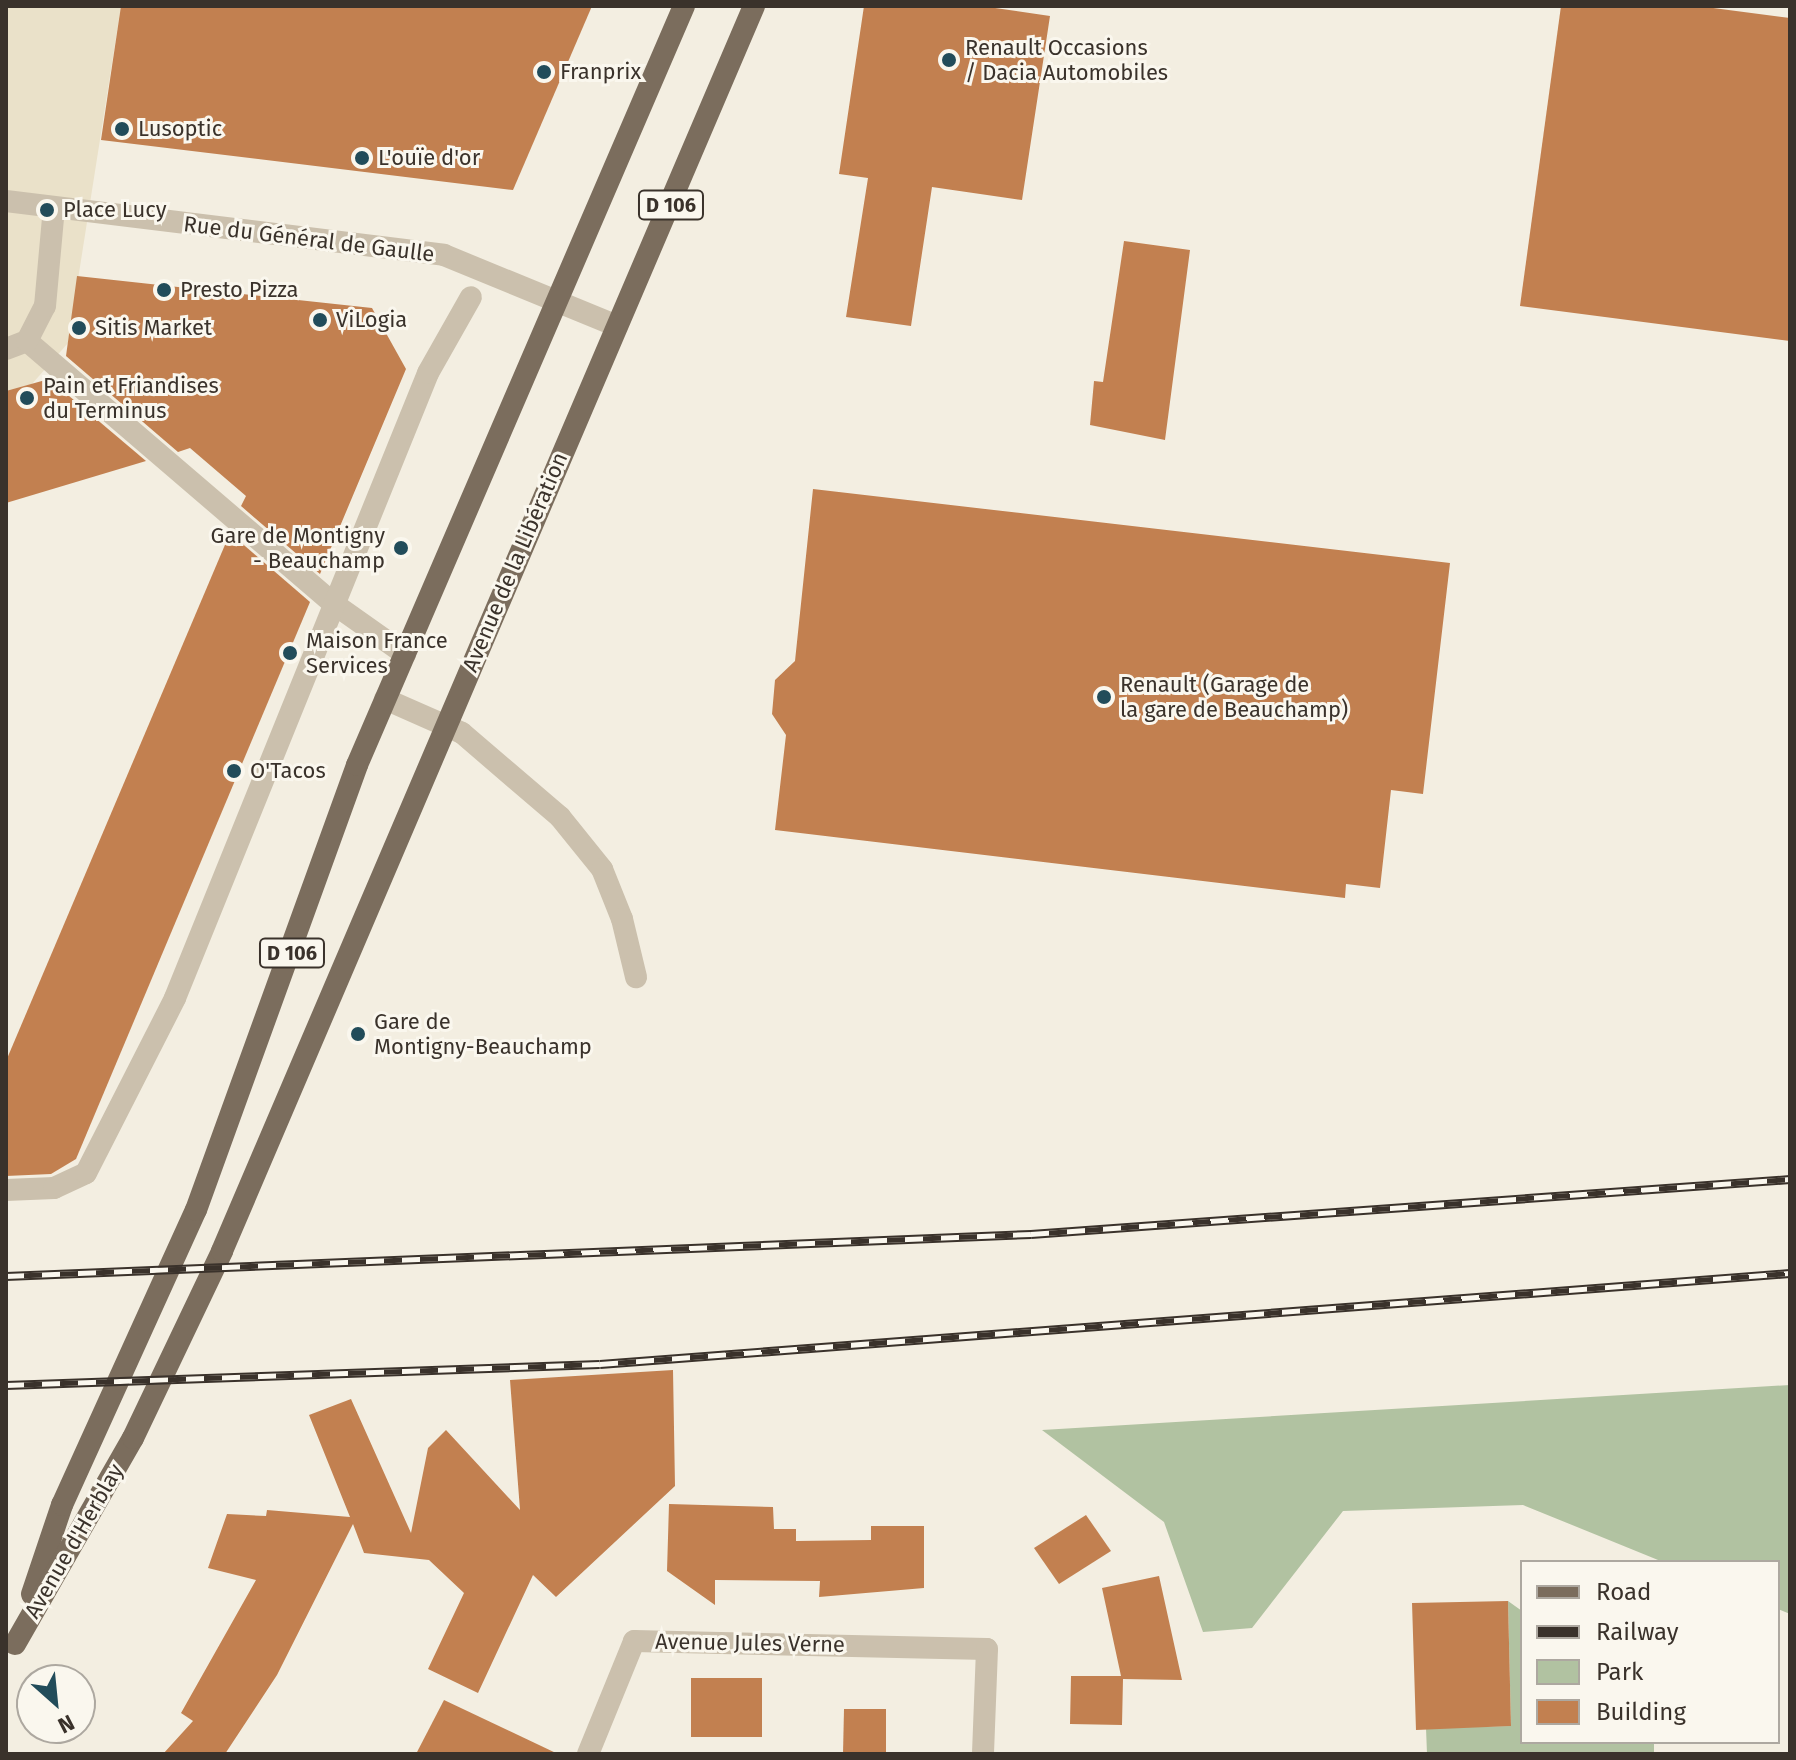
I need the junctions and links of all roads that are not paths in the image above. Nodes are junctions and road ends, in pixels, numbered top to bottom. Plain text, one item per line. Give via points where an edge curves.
1 (684, 6) edge
2 (754, 6) edge
3 (6, 201) edge
4 (54, 207) junction
5 (471, 297) dead end
6 (557, 299) junction
7 (617, 326) junction
8 (16, 345) edge
9 (334, 604) junction
10 (405, 654) junction
11 (385, 699) junction
12 (445, 725) junction
13 (636, 977) dead end
14 (6, 1190) edge
15 (133, 1438) joint
16 (10, 1653) edge
17 (588, 1754) edge
18 (983, 1754) edge

1 - 6 main road, D 106
2 - 7 main road, Avenue de la Libération / D 106
3 - 4 street, Rue du Général de Gaulle
4 - 6 street, Rue du Général de Gaulle via 444,255
4 - 8 street via 45,306
5 - 9 street via 428,373
6 - 7 street, Rue du Général de Gaulle
6 - 10 main road, D 106
7 - 12 main road, Avenue de la Libération / D 106
8 - 9 street
9 - 10 street
9 - 14 street via 175,998 86,1173 54,1188
10 - 11 main road, D 106
11 - 12 street
11 - 16 main road, Avenue d'Herblay / D 106 via 179,1251 93,1436
12 - 13 street via 560,817 602,869
12 - 15 main road, Avenue de la Libération / D 106 via 222,1251
15 - 16 main road, Avenue d'Herblay / D 106
17 - 18 street, Avenue Jules Verne via 634,1641 987,1649

